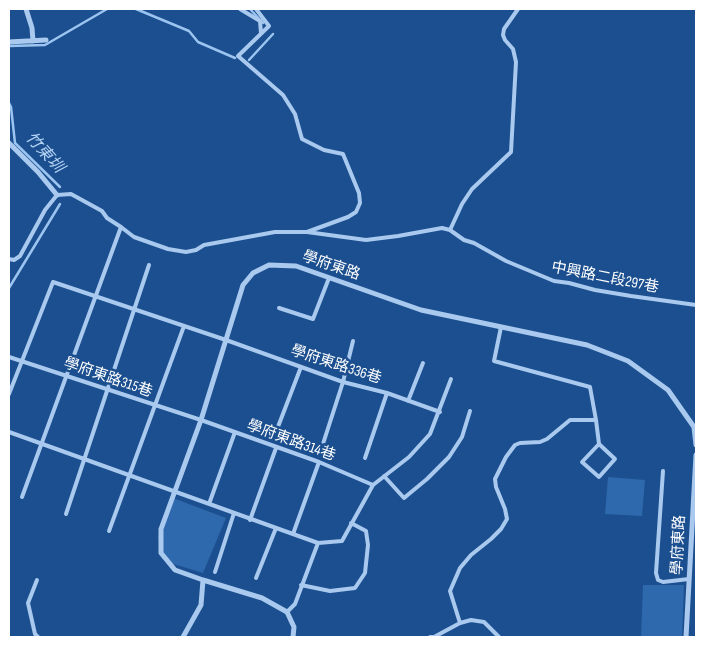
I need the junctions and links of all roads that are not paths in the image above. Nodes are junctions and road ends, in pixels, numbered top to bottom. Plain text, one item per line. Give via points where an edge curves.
1 (26, 9) edge
2 (240, 9) edge
3 (256, 9) edge
4 (518, 9) edge
5 (261, 33) junction
6 (46, 40) dead end
7 (33, 41) junction
8 (9, 42) edge
9 (9, 143) edge
10 (57, 195) junction
11 (121, 227) junction
12 (450, 230) junction
13 (307, 232) junction
14 (9, 259) edge
15 (149, 265) dead end
16 (329, 278) junction
17 (96, 296) junction
18 (696, 305) edge
19 (279, 308) dead end
20 (134, 309) junction
21 (184, 326) junction
22 (501, 327) junction
23 (226, 340) junction
24 (353, 341) dead end
25 (9, 357) edge
26 (21, 361) junction
27 (422, 363) dead end
28 (300, 367) junction
29 (66, 376) junction
30 (451, 380) dead end
31 (343, 382) junction
32 (107, 389) junction
33 (387, 393) junction
34 (9, 394) edge
35 (408, 401) junction
36 (154, 406) junction
37 (470, 411) dead end
38 (440, 412) junction
39 (200, 420) junction
40 (596, 420) junction
41 (9, 432) edge
42 (235, 432) junction
43 (276, 432) dead end
44 (41, 444) junction
45 (599, 444) junction
46 (696, 445) edge
47 (276, 448) junction
48 (321, 450) dead end
49 (696, 455) edge
50 (366, 458) dead end
51 (84, 459) junction
52 (318, 462) junction
53 (663, 471) dead end
54 (129, 475) junction
55 (384, 476) junction
56 (373, 485) junction
57 (176, 492) junction
58 (22, 497) dead end
59 (209, 504) junction
60 (234, 513) junction
61 (66, 514) dead end
62 (250, 520) junction
63 (351, 523) junction
64 (276, 528) junction
65 (109, 532) dead end
66 (293, 534) junction
67 (318, 543) junction
68 (215, 572) dead end
69 (256, 578) dead end
70 (689, 579) junction
71 (37, 580) dead end
72 (203, 580) junction
73 (301, 585) junction
74 (287, 612) junction
75 (460, 623) junction
76 (38, 637) edge
77 (183, 637) edge
78 (293, 637) edge
79 (430, 637) edge
80 (499, 637) edge
81 (686, 637) edge

1 - 7 street
2 - 5 lane via 260,21
3 - 5 lane via 269,26
4 - 12 lane via 503,34 513,49 516,62 511,152 472,189
5 - 13 lane via 238,56 283,95 294,114 302,139 324,150 343,154 359,193 360,203 356,212
6 - 7 street
7 - 8 street
9 - 10 street
10 - 11 lane via 71,194 102,211
10 - 14 lane via 20,256
11 - 13 lane via 141,241 186,252 204,245 256,235
11 - 17 lane
12 - 13 lane via 442,228 366,240
12 - 18 lane, 中興路二段297巷 via 529,272 554,281
15 - 20 lane
16 - 19 lane via 313,319
16 - 22 street, 學府東路 via 421,310
16 - 23 street, 學府東路 via 296,266 269,265 253,273 243,285
17 - 20 lane, 學府東路336巷
17 - 26 lane, 學府東路336巷 via 53,282
17 - 29 lane
20 - 21 lane, 學府東路336巷
20 - 32 lane
21 - 23 lane, 學府東路336巷
21 - 36 lane
22 - 40 lane via 494,361 590,387
22 - 46 street, 學府東路 via 587,345 628,361 668,390 694,427
23 - 28 lane, 學府東路336巷
23 - 39 street, 學府東路
24 - 31 lane
25 - 26 lane, 學府東路315巷
26 - 29 lane, 學府東路315巷
26 - 34 lane
27 - 35 lane
28 - 31 lane, 學府東路336巷
28 - 43 lane
29 - 32 lane, 學府東路315巷
29 - 44 lane
30 - 38 lane
31 - 33 lane, 學府東路336巷
31 - 48 lane
32 - 36 lane, 學府東路315巷
32 - 51 lane
33 - 35 lane, 學府東路336巷
33 - 50 lane
35 - 38 lane, 學府東路336巷
36 - 39 lane, 學府東路315巷
36 - 54 lane
37 - 55 lane via 462,437 449,457 404,498
38 - 55 lane via 430,434 409,457
39 - 42 lane, 學府東路314巷
39 - 57 street, 學府東路
40 - 45 lane
40 - 75 lane via 570,420 547,439 520,443 506,457 495,479 507,519 501,529 460,568 450,591
41 - 44 lane
42 - 47 lane, 學府東路314巷
42 - 59 lane
44 - 51 lane
44 - 58 lane
45 - 45 lane via 582,462 599,477 615,459
47 - 52 lane, 學府東路314巷
47 - 62 lane
49 - 70 street, 學府東路
51 - 54 lane
51 - 61 lane
52 - 56 lane, 學府東路314巷
52 - 66 lane
53 - 70 lane via 656,573 658,580 663,582
54 - 57 lane
54 - 65 lane
55 - 56 lane
56 - 63 lane
57 - 59 lane
57 - 72 street, 學府東路 via 161,529 161,553 175,570
59 - 60 lane
60 - 62 lane
60 - 68 lane
62 - 64 lane
63 - 67 lane via 342,540
63 - 73 lane via 366,531 368,545 365,573 355,588 330,591
64 - 66 lane
64 - 69 lane
66 - 67 lane
67 - 73 lane
70 - 81 street, 學府東路
71 - 76 lane via 28,603
72 - 74 street, 學府東路 via 262,598
72 - 77 street via 201,604
73 - 74 lane via 295,604
74 - 78 street via 294,627
75 - 79 lane
75 - 80 lane via 484,622

